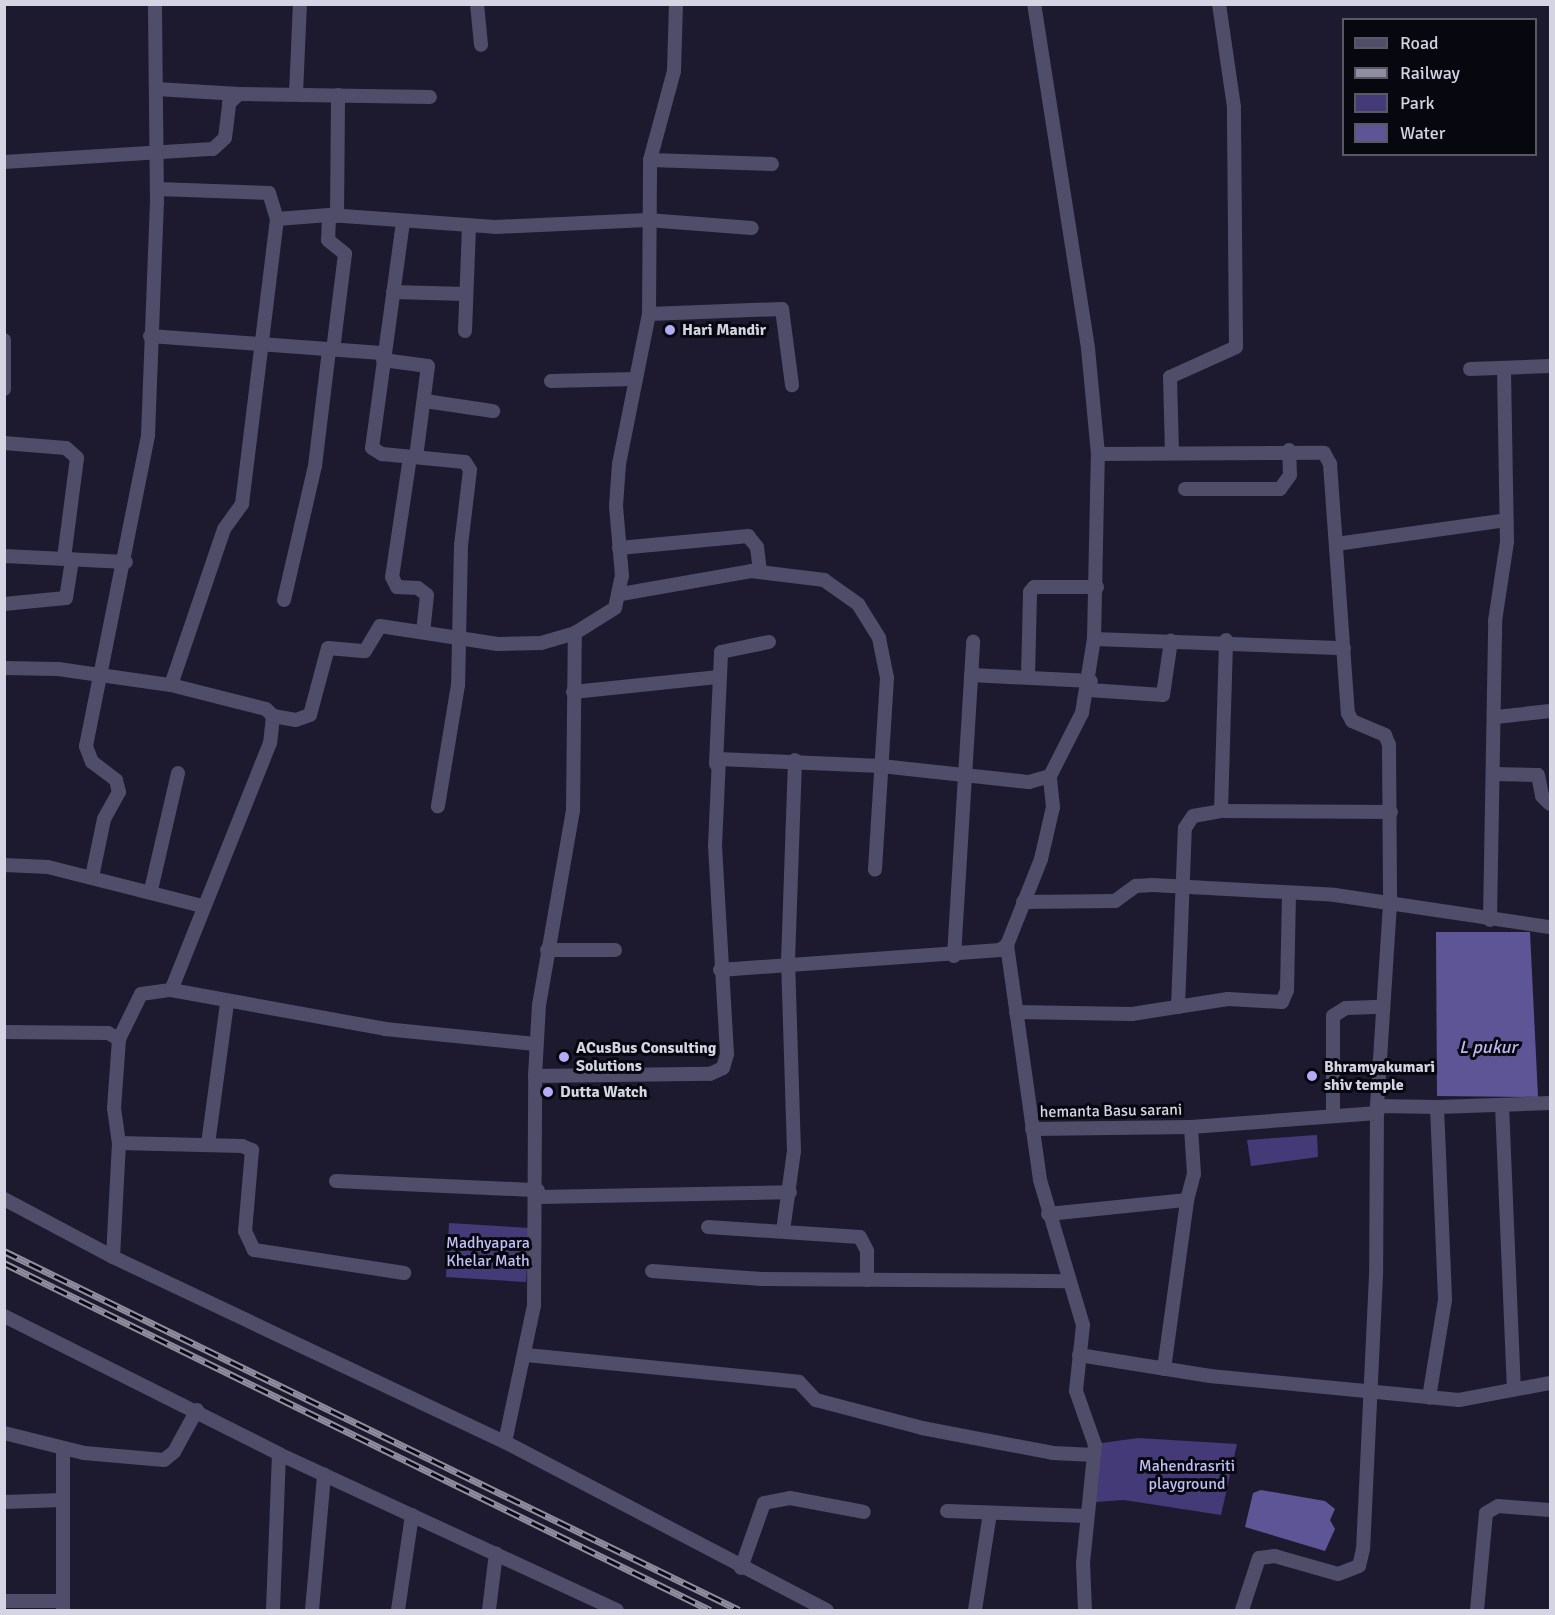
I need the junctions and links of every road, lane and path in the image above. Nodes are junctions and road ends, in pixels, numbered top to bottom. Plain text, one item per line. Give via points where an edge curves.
1 (155, 4) edge
2 (300, 4) edge
3 (477, 4) edge
4 (676, 4) edge
5 (1034, 4) edge
6 (1219, 4) edge
7 (481, 45) dead end
8 (156, 89) junction
9 (239, 94) junction
10 (296, 94) junction
11 (338, 95) junction
12 (430, 97) dead end
13 (158, 150) junction
14 (650, 160) junction
15 (4, 162) edge
16 (772, 164) dead end
17 (157, 189) junction
18 (333, 215) junction
19 (277, 219) junction
20 (647, 220) junction
21 (403, 222) junction
22 (469, 226) junction
23 (752, 228) dead end
24 (393, 292) junction
25 (466, 294) junction
26 (649, 314) junction
27 (465, 331) dead end
28 (150, 336) junction
29 (6, 347) edge
30 (261, 348) junction
31 (331, 350) junction
32 (383, 356) junction
33 (1551, 366) edge
34 (1470, 369) dead end
35 (1504, 369) junction
36 (636, 379) junction
37 (551, 381) dead end
38 (792, 385) dead end
39 (4, 389) edge
40 (425, 401) junction
41 (493, 411) dead end
42 (4, 443) edge
43 (1289, 450) junction
44 (1172, 453) junction
45 (1098, 454) junction
46 (413, 457) junction
47 (1185, 489) dead end
48 (1506, 520) junction
49 (1336, 544) junction
50 (619, 548) junction
51 (4, 555) edge
52 (68, 559) junction
53 (126, 562) junction
54 (760, 572) junction
55 (1096, 587) junction
56 (621, 594) junction
57 (284, 600) dead end
58 (4, 604) edge
59 (423, 632) junction
60 (575, 633) junction
61 (459, 636) junction
62 (1094, 639) junction
63 (1171, 640) junction
64 (1226, 640) junction
65 (769, 642) dead end
66 (973, 642) dead end
67 (1344, 648) junction
68 (4, 668) edge
69 (99, 675) junction
70 (970, 675) junction
71 (1028, 676) junction
72 (718, 677) junction
73 (171, 685) junction
74 (1090, 685) junction
75 (573, 692) junction
76 (1551, 711) edge
77 (273, 716) junction
78 (1496, 717) junction
79 (795, 760) junction
80 (716, 764) junction
81 (881, 766) junction
82 (178, 773) dead end
83 (1495, 774) junction
84 (1050, 776) junction
85 (965, 777) junction
86 (1551, 804) edge
87 (438, 806) dead end
88 (1221, 811) junction
89 (1390, 812) junction
90 (4, 865) edge
91 (875, 870) dead end
92 (92, 877) junction
93 (1180, 886) junction
94 (151, 890) junction
95 (1289, 893) junction
96 (1023, 902) junction
97 (1390, 904) junction
98 (202, 906) junction
99 (1490, 920) junction
100 (1551, 927) edge
101 (1007, 945) junction
102 (547, 950) junction
103 (615, 950) dead end
104 (954, 956) junction
105 (788, 961) junction
106 (720, 970) junction
107 (171, 990) junction
108 (227, 1002) junction
109 (1178, 1007) junction
110 (1382, 1007) junction
111 (1016, 1012) junction
112 (4, 1032) edge
113 (119, 1039) junction
114 (535, 1044) junction
115 (535, 1076) junction
116 (1551, 1103) edge
117 (1502, 1105) junction
118 (1437, 1107) junction
119 (1377, 1110) junction
120 (1333, 1115) junction
121 (1191, 1127) junction
122 (1032, 1129) junction
123 (119, 1143) junction
124 (208, 1144) junction
125 (336, 1181) dead end
126 (790, 1191) junction
127 (538, 1194) junction
128 (4, 1199) edge
129 (1187, 1200) junction
130 (1048, 1214) junction
131 (708, 1227) dead end
132 (783, 1231) junction
133 (113, 1257) junction
134 (652, 1271) dead end
135 (404, 1273) dead end
136 (867, 1280) junction
137 (1067, 1281) junction
138 (4, 1316) edge
139 (1079, 1354) junction
140 (526, 1355) junction
141 (1164, 1369) junction
142 (1551, 1383) edge
143 (1514, 1388) junction
144 (1370, 1391) junction
145 (1429, 1398) junction
146 (197, 1410) junction
147 (4, 1433) edge
148 (505, 1442) junction
149 (63, 1448) junction
150 (279, 1454) junction
151 (1094, 1455) junction
152 (324, 1475) junction
153 (63, 1500) junction
154 (4, 1502) edge
155 (1551, 1510) edge
156 (947, 1511) dead end
157 (864, 1512) dead end
158 (990, 1513) junction
159 (412, 1515) junction
160 (1087, 1516) junction
161 (496, 1553) junction
162 (741, 1568) junction
163 (4, 1601) edge
164 (63, 1606) edge
165 (273, 1611) edge
166 (312, 1611) edge
167 (398, 1611) edge
168 (489, 1611) edge
169 (617, 1611) edge
170 (826, 1611) edge
171 (975, 1611) edge
172 (1085, 1611) edge
173 (1242, 1611) edge
174 (1477, 1611) edge

1 - 8 street
2 - 10 street
3 - 7 street
4 - 14 street via 674,71
5 - 45 street via 1088,348
6 - 44 street via 1234,107 1236,347 1170,377
8 - 9 street
8 - 13 street
9 - 10 street
9 - 13 street via 229,103 221,145 205,151
10 - 11 street
11 - 12 street
11 - 18 street
13 - 15 street
13 - 17 street
14 - 16 street
14 - 20 street
17 - 19 street via 269,193
17 - 28 street
18 - 19 street
18 - 21 street
18 - 31 street via 328,240 345,254
19 - 30 street
20 - 22 street
20 - 23 street
20 - 26 street
21 - 22 street
21 - 24 street
22 - 25 street
24 - 25 street
24 - 32 street
25 - 27 street
26 - 36 street
26 - 38 street via 782,309
28 - 30 street
28 - 53 street via 148,435
29 - 39 street
30 - 31 street
30 - 73 street via 242,504 225,529
31 - 32 street
31 - 57 street via 312,487
32 - 40 street via 428,366
32 - 46 street via 372,448
33 - 35 street
34 - 35 street
35 - 48 street
36 - 37 street
36 - 50 street via 619,464
40 - 41 street
40 - 46 street
42 - 52 street via 66,448 77,458
43 - 44 street
43 - 47 street via 1289,482 1280,489
43 - 49 street via 1316,451 1328,458
44 - 45 street
45 - 55 street
46 - 59 street via 392,577 397,587 418,588 427,595
46 - 61 street via 465,462 470,470 461,545
48 - 49 street
48 - 78 street via 1495,621
49 - 67 street
50 - 54 street via 748,536 757,547
50 - 56 street
51 - 52 street
52 - 53 street
52 - 58 street via 66,598
53 - 69 street
54 - 56 street
54 - 81 street via 824,580 843,590 870,620 887,678
55 - 62 street
55 - 71 street via 1034,587 1030,592
56 - 60 street via 615,608
59 - 61 street
59 - 77 street via 380,626 365,651 328,648 310,715 296,720
60 - 61 street via 519,644
60 - 75 street
61 - 87 street via 453,727
62 - 63 street
62 - 74 street
63 - 64 street
63 - 74 street via 1163,695
64 - 67 street
64 - 88 street
65 - 72 street via 721,652
66 - 70 street
67 - 89 street via 1348,713 1352,721 1385,735 1389,745
68 - 69 street
69 - 73 street
69 - 92 street via 86,746 92,762 116,780 119,792 104,819
70 - 71 street
70 - 85 street
71 - 74 street
72 - 75 street
72 - 80 street
73 - 77 street via 266,709
74 - 84 street
75 - 102 street via 573,811
76 - 78 street
77 - 98 street via 270,743
78 - 83 street
79 - 80 street via 725,756
79 - 81 street
79 - 105 street
80 - 106 street
81 - 85 street
81 - 91 street
82 - 94 street
83 - 86 street via 1538,775 1542,796
83 - 99 street
84 - 85 street via 1029,782
84 - 96 street via 1049,829
85 - 104 street
88 - 89 street
88 - 93 street via 1188,820
89 - 97 street
90 - 92 street
92 - 94 street
93 - 95 street
93 - 96 street via 1144,885 1115,900
93 - 109 street
94 - 98 street
95 - 97 street
95 - 109 street via 1287,990 1282,1002 1228,999
96 - 101 street
97 - 99 street
97 - 110 street
98 - 107 street
99 - 100 street
101 - 104 street via 987,955
101 - 111 street
102 - 103 street
102 - 114 street
104 - 105 street
105 - 106 street
105 - 126 street
106 - 115 street via 728,1054 723,1068 676,1077
107 - 108 street
107 - 113 street via 141,994
108 - 114 street via 413,1034
108 - 124 street
109 - 111 street via 1132,1014
110 - 119 street
110 - 120 street via 1346,1008 1333,1016
111 - 122 street
112 - 113 street via 108,1033
113 - 123 street via 114,1107
114 - 115 street
115 - 127 street
116 - 117 street, hemanta Basu sarani
117 - 118 street, hemanta Basu sarani
117 - 143 street
118 - 119 street, hemanta Basu sarani
118 - 145 street via 1445,1300
119 - 120 street, hemanta Basu sarani
119 - 144 street
120 - 121 street, hemanta Basu sarani
121 - 122 street, hemanta Basu sarani
121 - 129 street, hemanta Basu sarani via 1194,1182
122 - 130 street
123 - 124 street
123 - 133 street
124 - 135 street via 252,1150 245,1231 254,1250
125 - 127 street
126 - 127 street
126 - 132 street
127 - 140 street via 534,1305
128 - 133 street
129 - 130 street
129 - 141 street, hemanta Basu sarani
130 - 137 street
131 - 132 street
132 - 136 street via 860,1237 867,1251
133 - 148 street
134 - 136 street
136 - 137 street
137 - 139 street via 1083,1325
138 - 146 street
139 - 141 street
139 - 151 street via 1077,1403 1092,1435
140 - 148 street
140 - 151 street via 799,1382 816,1400 921,1428 1053,1453
141 - 144 street
142 - 143 street
143 - 145 street via 1472,1400
144 - 145 street
144 - 173 street via 1359,1566 1338,1574 1267,1555 1256,1564
146 - 149 street via 174,1452 164,1460
146 - 150 street
147 - 149 street
148 - 162 street
149 - 153 street
150 - 152 street
150 - 165 street
151 - 160 street
152 - 159 street
152 - 166 street
153 - 154 street
153 - 164 street
155 - 174 street via 1498,1506 1486,1513
156 - 158 street
157 - 162 street via 790,1498 764,1503
158 - 160 street
158 - 171 street
159 - 161 street
159 - 167 street
160 - 172 street
161 - 168 street
161 - 169 street
162 - 170 street
163 - 164 street

